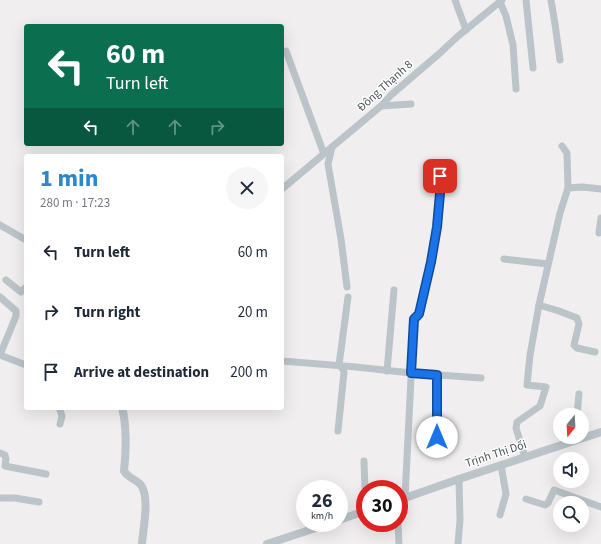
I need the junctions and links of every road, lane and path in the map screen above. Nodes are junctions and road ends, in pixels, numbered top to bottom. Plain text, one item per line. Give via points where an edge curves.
1 (455, 0) edge
2 (526, 0) edge
3 (551, 0) edge
4 (501, 1) edge
5 (466, 30) junction
6 (286, 50) dead end
7 (560, 60) dead end
8 (533, 68) dead end
9 (516, 89) dead end
10 (411, 104) dead end
11 (381, 106) junction
12 (562, 146) dead end
13 (332, 147) junction
14 (324, 154) junction
15 (440, 176) dead end
16 (284, 186) edge
17 (568, 188) junction
18 (601, 189) edge
19 (601, 218) edge
20 (0, 225) edge
21 (600, 233) dead end
22 (24, 239) edge
23 (504, 259) dead end
24 (548, 264) junction
25 (6, 280) dead end
26 (347, 287) dead end
27 (24, 289) edge
28 (394, 290) dead end
29 (0, 297) edge
30 (348, 297) dead end
31 (540, 305) junction
32 (595, 352) dead end
33 (0, 355) edge
34 (284, 361) edge
35 (24, 364) edge
36 (339, 366) junction
37 (387, 371) junction
38 (411, 373) junction
39 (437, 375) junction
40 (480, 378) dead end
41 (579, 394) dead end
42 (578, 408) edge
43 (60, 410) edge
44 (122, 410) edge
45 (60, 424) dead end
46 (338, 431) dead end
47 (601, 432) edge
48 (589, 435) edge
49 (437, 437) dead end
50 (561, 444) edge
51 (0, 453) edge
52 (525, 457) junction
53 (364, 461) dead end
54 (501, 465) junction
55 (46, 474) dead end
56 (459, 479) junction
57 (365, 480) edge
58 (403, 480) edge
59 (408, 497) edge
60 (0, 498) edge
61 (526, 499) dead end
62 (38, 502) dead end
63 (601, 507) edge
64 (500, 515) dead end
65 (304, 532) edge
66 (398, 532) edge
67 (142, 544) edge
68 (267, 544) edge
69 (399, 544) edge
70 (458, 544) edge

1 - 5 street
2 - 8 street
3 - 7 street
4 - 5 street, Đông Thạnh 8
4 - 9 street via 512,45
5 - 11 street, Đông Thạnh 8
6 - 14 street
10 - 11 street
11 - 13 street, Đông Thạnh 8
12 - 17 street via 568,153
13 - 14 street, Đông Thạnh 8
13 - 26 street via 328,164
14 - 16 street, Đông Thạnh 8
15 - 38 street via 437,227 431,262 419,314 414,319
17 - 18 street
17 - 24 street
19 - 21 street
20 - 22 street
23 - 24 street
24 - 31 street
25 - 27 street via 21,292
28 - 37 street
29 - 33 street via 16,311 16,316
30 - 36 street
31 - 32 street via 577,318 579,324 574,345
31 - 52 street via 530,354 527,385 546,387 540,406 517,422 516,428
33 - 35 street
34 - 36 street
36 - 37 street
36 - 46 street via 344,372
37 - 38 street
38 - 39 street
38 - 58 street
39 - 40 street
39 - 49 street
41 - 42 street
43 - 45 street
44 - 67 street via 126,434 124,471 140,484 145,495
47 - 48 street, Trịnh Thị Dối
50 - 52 street, Trịnh Thị Dối
51 - 55 street via 5,455 5,466
52 - 54 street, Trịnh Thị Dối
53 - 57 street
54 - 56 street, Trịnh Thị Dối
54 - 64 street via 506,494
56 - 59 street, Trịnh Thị Dối
56 - 70 street
60 - 62 street
61 - 63 street via 545,505 548,504 554,490
65 - 68 street
66 - 69 street

